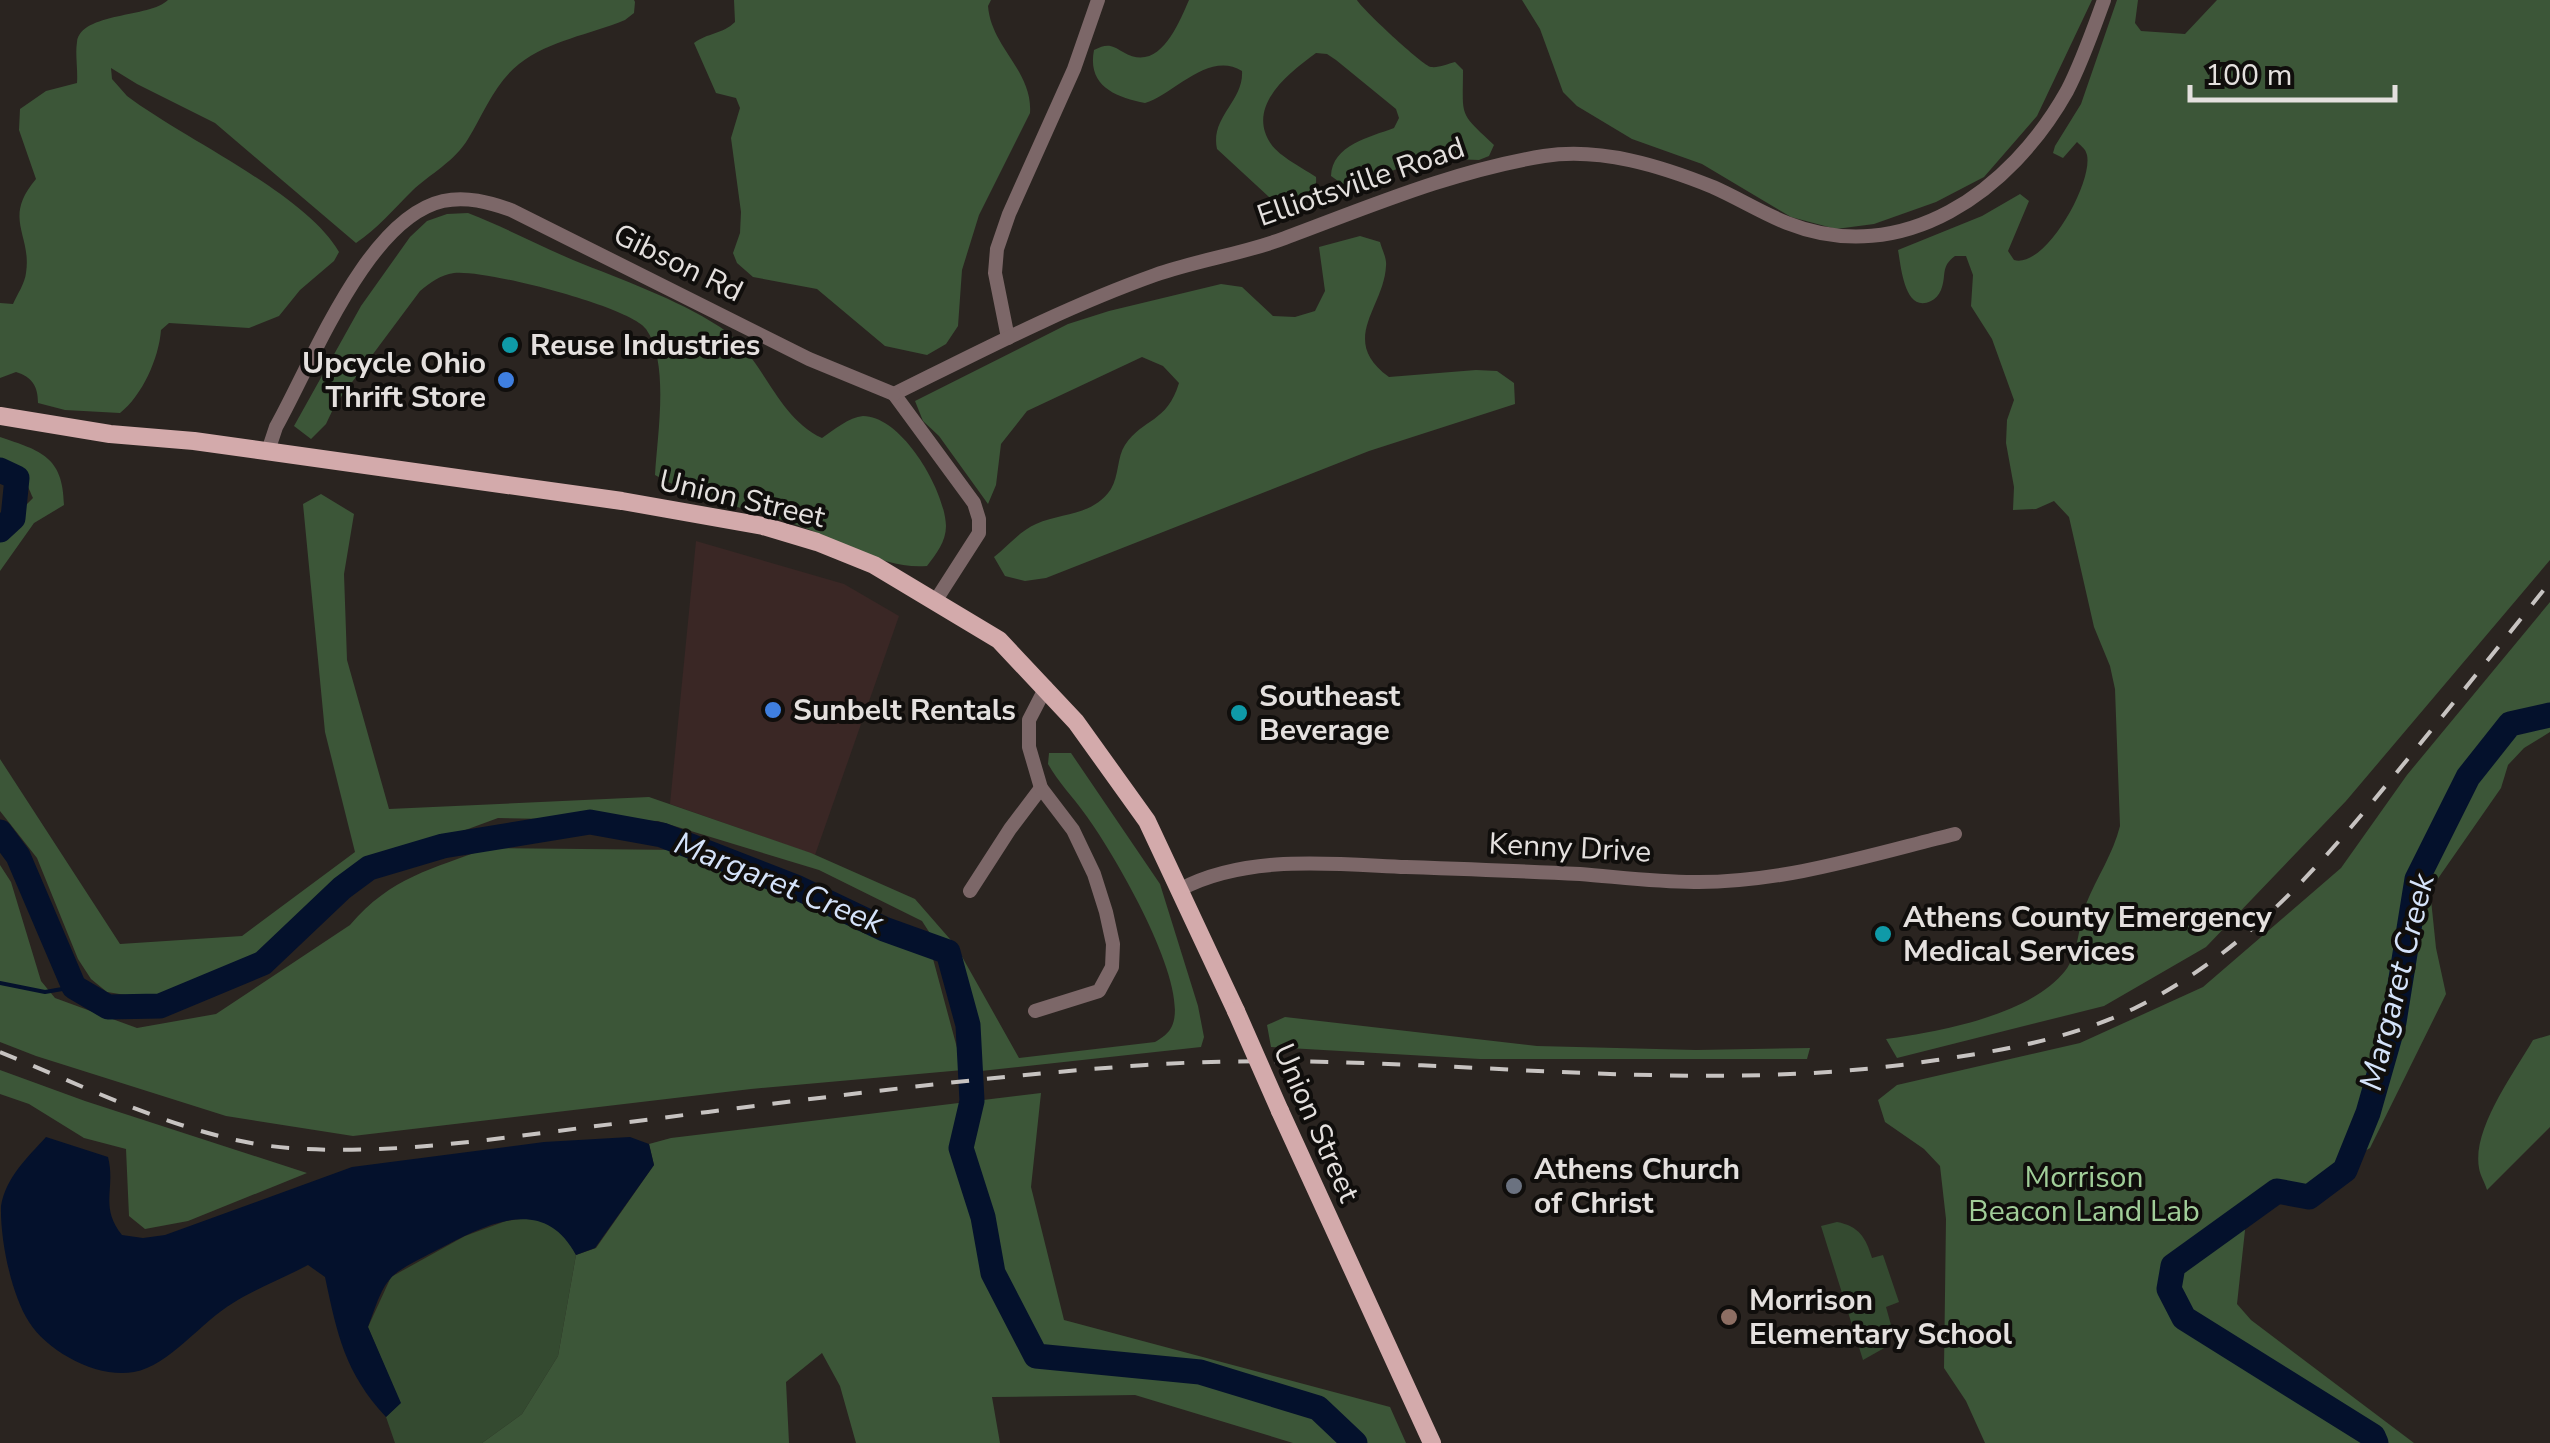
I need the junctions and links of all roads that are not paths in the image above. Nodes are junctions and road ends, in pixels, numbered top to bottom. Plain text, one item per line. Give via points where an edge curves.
1 (1098, 0) edge
2 (2104, 0) edge
3 (1008, 338) junction
4 (894, 394) junction
5 (0, 416) edge
6 (268, 451) junction
7 (936, 600) junction
8 (1046, 687) junction
9 (1041, 788) junction
10 (1955, 834) dead end
11 (1181, 889) junction
12 (970, 892) dead end
13 (1035, 1010) dead end
14 (1432, 1443) edge

1 - 3 street via 997,249
2 - 3 street, Elliotsville Road via 2066,92 2028,145 1976,195 1907,230 1873,238 1823,236 1651,165 1573,153 1545,156 1388,197 1283,239 1155,275
3 - 4 street, Elliotsville Road
4 - 6 street, Gibson Rd via 822,366 493,203 457,199 431,205 375,249
4 - 7 street via 979,519 979,532
5 - 6 main road, Union Street
6 - 7 main road, Union Street via 763,526 874,565
7 - 8 main road, Union Street via 998,640
8 - 9 street via 1029,720
8 - 11 main road, Union Street via 1148,822
9 - 12 street
9 - 13 street via 1094,874 1113,944 1112,968 1100,991
10 - 11 street, Kenny Drive via 1744,880 1295,864 1213,876
11 - 14 main road, Union Street, bridge

